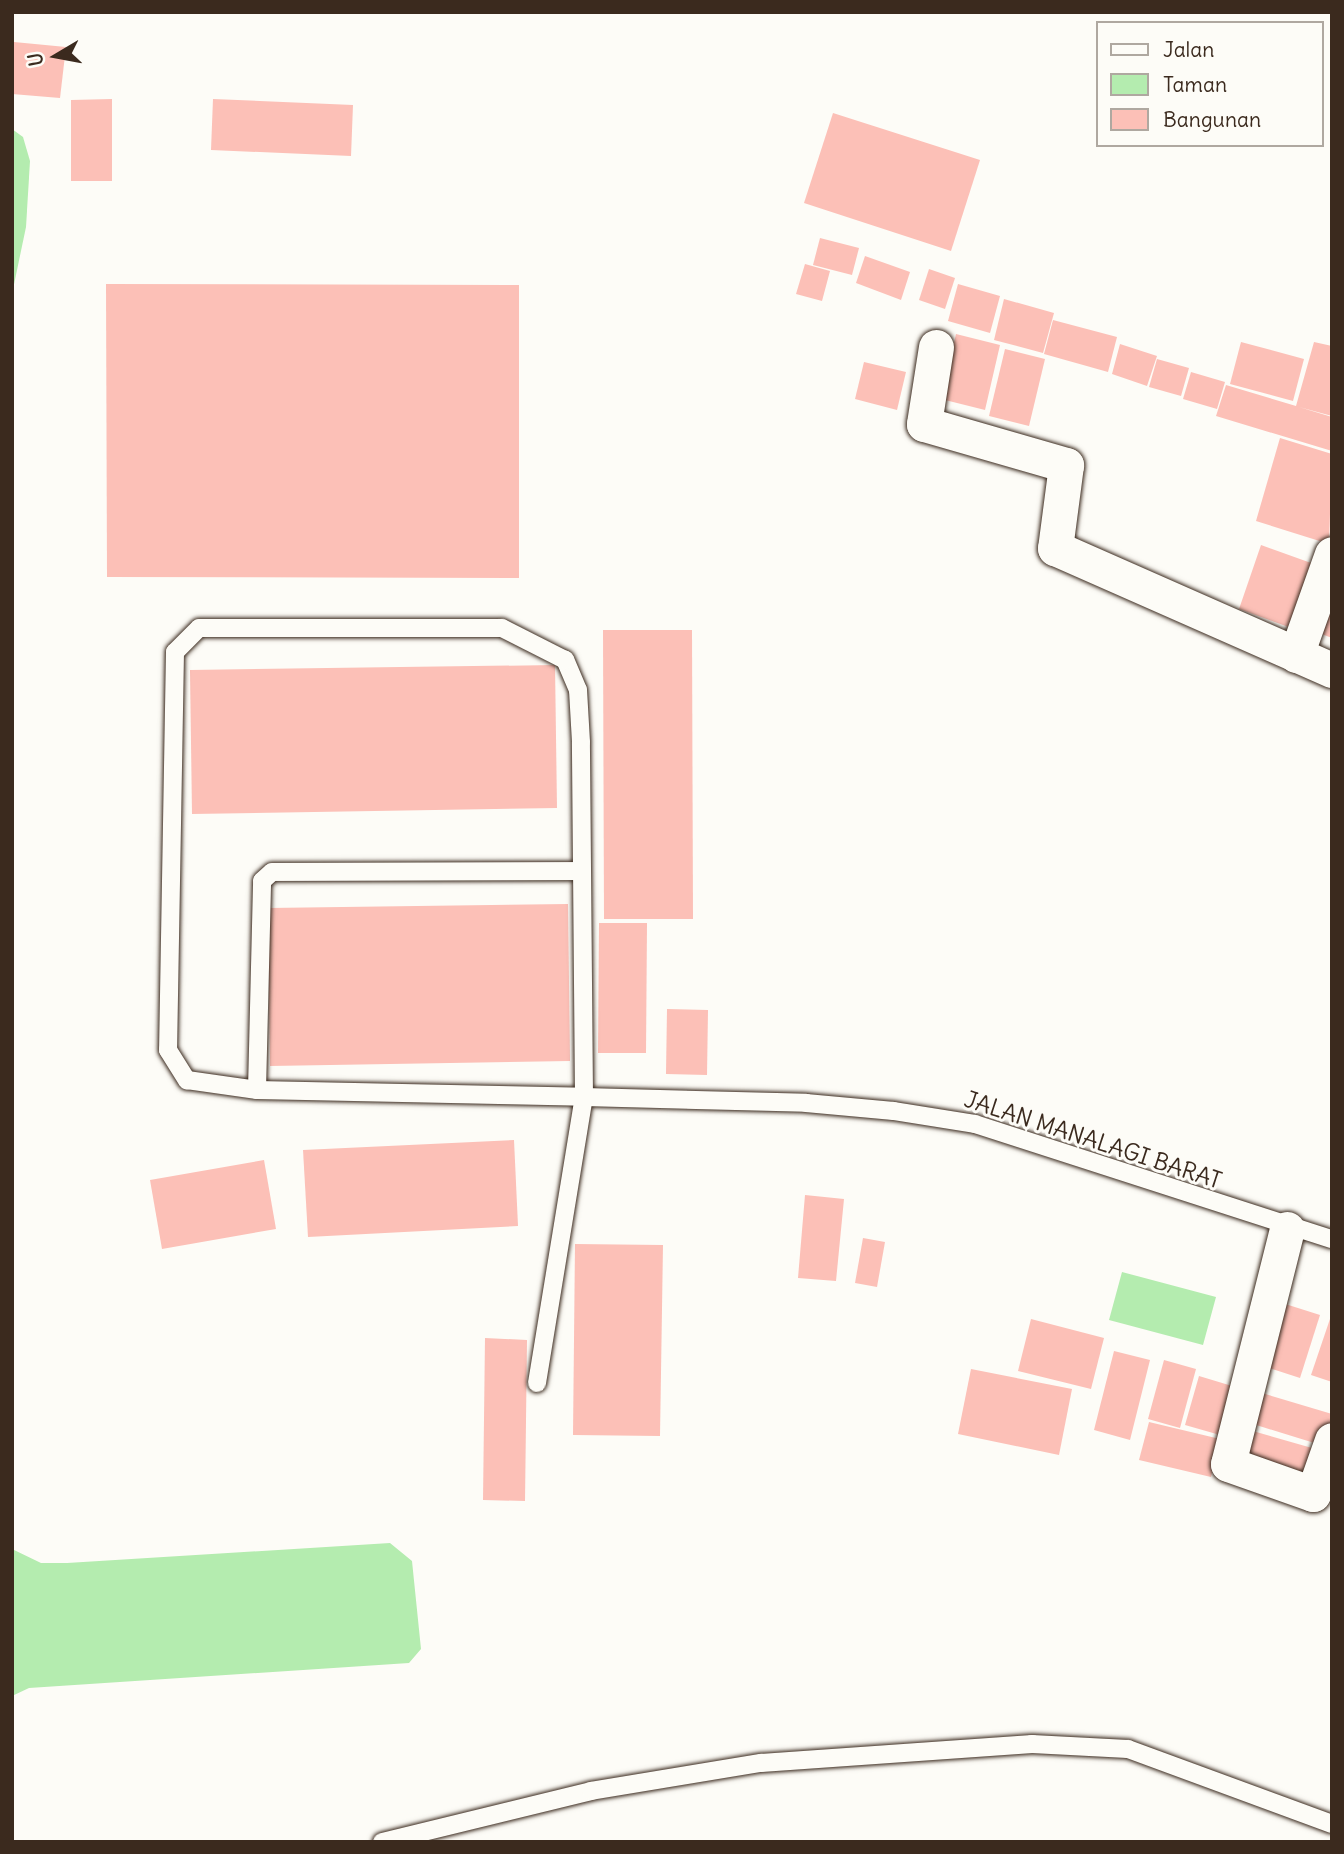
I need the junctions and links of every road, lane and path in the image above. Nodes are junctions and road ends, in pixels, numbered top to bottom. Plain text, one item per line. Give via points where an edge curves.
1 (936, 347) dead end
2 (1332, 554) edge
3 (1296, 656) junction
4 (1332, 670) edge
5 (582, 871) junction
6 (257, 1090) junction
7 (584, 1097) junction
8 (1287, 1229) junction
9 (1332, 1239) edge
10 (537, 1384) dead end
11 (1332, 1440) edge
12 (1332, 1824) edge
13 (382, 1842) edge

1 - 3 street via 923,424 1066,466 1055,548
2 - 3 street
3 - 4 street
5 - 6 lane via 272,872 262,881
5 - 6 lane, JALAN MANALAGI BARAT via 578,690 565,660 546,645 502,628 199,628 186,635 175,652 168,1050 187,1080
5 - 7 lane, JALAN MANALAGI BARAT
6 - 7 lane, JALAN MANALAGI BARAT
7 - 8 lane, JALAN MANALAGI BARAT via 806,1103 975,1124
7 - 10 lane, JALAN MANALAGI BARAT
8 - 9 lane, JALAN MANALAGI BARAT
8 - 11 street via 1228,1464 1313,1494
12 - 13 lane via 1128,1749 1032,1744 761,1763 591,1791

